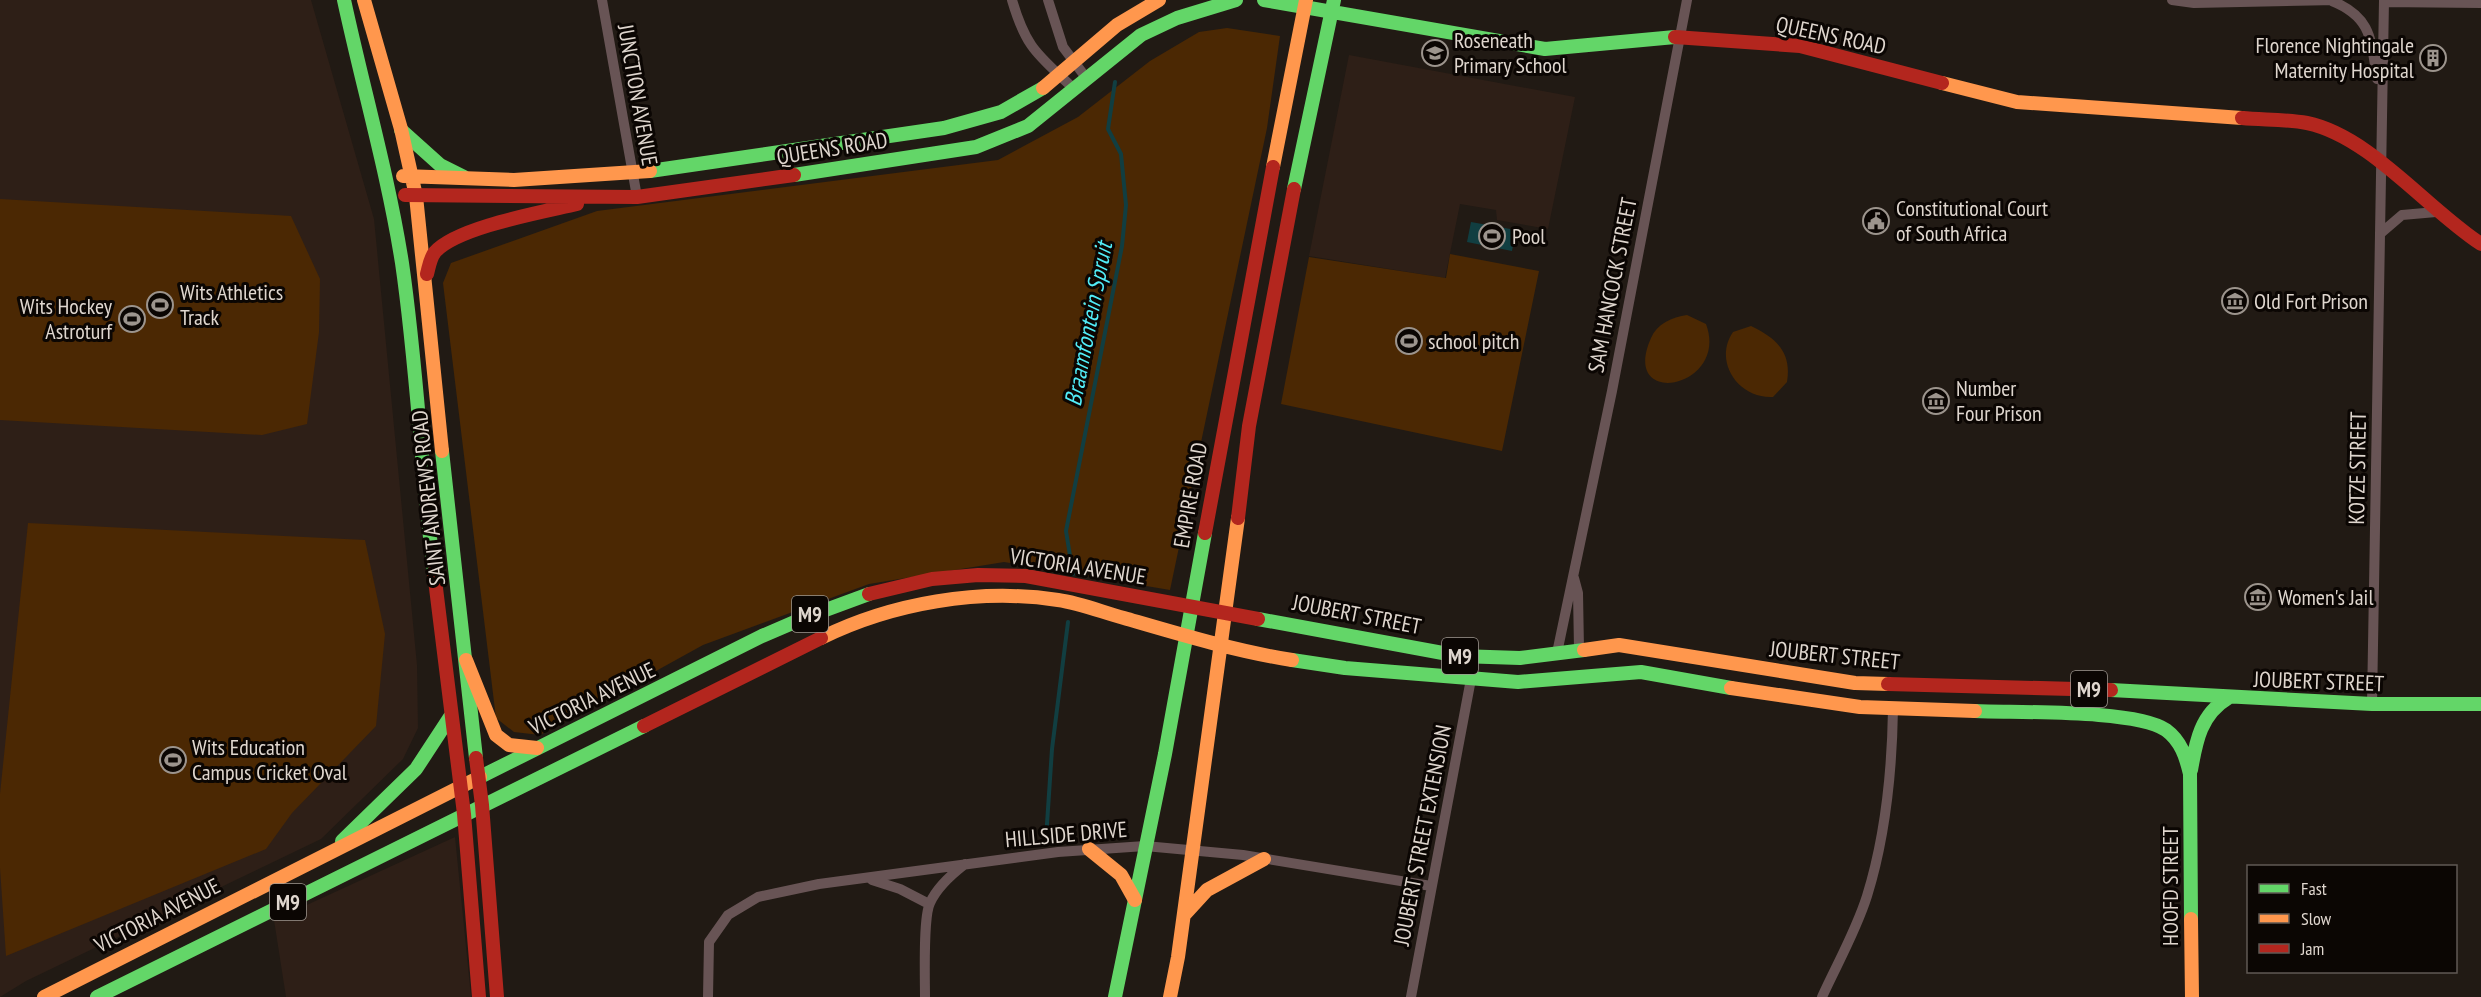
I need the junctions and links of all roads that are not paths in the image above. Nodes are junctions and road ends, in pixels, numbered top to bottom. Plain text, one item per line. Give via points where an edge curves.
1 (344, 0) edge
2 (364, 0) edge
3 (602, 0) edge
4 (1012, 0) edge
5 (1048, 0) edge
6 (1159, 0) edge
7 (1236, 0) edge
8 (1264, 0) edge
9 (1688, 0) edge
10 (2172, 0) edge
11 (2334, 0) edge
12 (2384, 1) edge
13 (2194, 2) edge
14 (1305, 3) edge
15 (2481, 3) edge
16 (1333, 6) edge
17 (1680, 37) junction
18 (1072, 61) junction
19 (1058, 74) junction
20 (1087, 79) junction
21 (1075, 90) junction
22 (2382, 106) junction
23 (401, 129) junction
24 (2381, 160) junction
25 (632, 174) junction
26 (387, 175) junction
27 (412, 177) junction
28 (468, 179) junction
29 (391, 194) junction
30 (416, 196) junction
31 (637, 197) junction
32 (598, 198) junction
33 (2437, 213) junction
34 (2381, 233) junction
35 (2481, 244) edge
36 (425, 281) junction
37 (1574, 578) junction
38 (1192, 606) junction
39 (1226, 611) junction
40 (1188, 635) junction
41 (1221, 645) junction
42 (1579, 649) junction
43 (1557, 653) junction
44 (466, 660) junction
45 (1471, 680) junction
46 (2228, 698) junction
47 (2372, 704) junction
48 (2481, 704) edge
49 (1893, 709) junction
50 (450, 717) junction
51 (538, 748) junction
52 (2190, 774) junction
53 (479, 778) junction
54 (460, 787) junction
55 (482, 805) junction
56 (464, 814) junction
57 (1145, 846) junction
58 (1089, 849) junction
59 (1192, 849) junction
60 (325, 857) junction
61 (1264, 859) junction
62 (965, 864) junction
63 (853, 879) junction
64 (1431, 886) junction
65 (1135, 900) junction
66 (929, 904) junction
67 (1184, 915) junction
68 (44, 997) edge
69 (97, 997) edge
70 (479, 997) edge
71 (497, 997) edge
72 (708, 997) edge
73 (925, 997) edge
74 (1115, 997) edge
75 (1170, 997) edge
76 (1411, 997) edge
77 (1822, 997) edge
78 (2192, 997) edge

1 - 26 main road, SAINT ANDREWS ROAD
2 - 23 main road, SAINT ANDREWS ROAD
3 - 25 street, JUNCTION AVENUE
4 - 19 street via 1028,43
5 - 18 street via 1054,26
6 - 18 main road, QUEENS ROAD via 1123,19
7 - 20 main road, QUEENS ROAD via 1159,25
8 - 14 main road, QUEENS ROAD
9 - 17 street, SAM HANCOCK STREET
10 - 13 street
11 - 13 street
11 - 22 street via 2364,22
12 - 15 street
12 - 22 street, KOTZE STREET
14 - 16 main road, QUEENS ROAD
14 - 38 main road, EMPIRE ROAD
16 - 17 main road, QUEENS ROAD via 1545,49
16 - 39 main road via 1256,382
17 - 24 main road, QUEENS ROAD via 1800,46 2017,102 2307,123 2346,138
17 - 37 street, SAM HANCOCK STREET
18 - 19 main road, QUEENS ROAD
18 - 20 street
19 - 21 street
19 - 25 main road, QUEENS ROAD via 1020,102 984,118 816,148
20 - 21 main road, QUEENS ROAD
21 - 31 main road, QUEENS ROAD via 1028,126 976,147
22 - 24 street, KOTZE STREET
23 - 27 main road, SAINT ANDREWS ROAD
23 - 28 main road via 440,165
24 - 33 main road, QUEENS ROAD
24 - 34 street, KOTZE STREET
25 - 28 main road, QUEENS ROAD
25 - 31 street, JUNCTION AVENUE
26 - 27 main road, QUEENS ROAD
26 - 29 main road, SAINT ANDREWS ROAD
27 - 28 main road, QUEENS ROAD
27 - 30 main road, SAINT ANDREWS ROAD
29 - 30 main road, QUEENS ROAD
29 - 50 main road, SAINT ANDREWS ROAD
30 - 32 main road, QUEENS ROAD
30 - 36 main road, SAINT ANDREWS ROAD
31 - 32 main road, QUEENS ROAD
32 - 36 main road via 492,226 445,244 430,259
33 - 34 street via 2402,215
33 - 35 main road, QUEENS ROAD
34 - 47 street, KOTZE STREET
36 - 44 main road, SAINT ANDREWS ROAD
37 - 42 street, SAM HANCOCK STREET
37 - 43 street, SAM HANCOCK STREET
38 - 39 main road, JOUBERT STREET / M9
38 - 40 main road, EMPIRE ROAD
38 - 51 main road, VICTORIA AVENUE / M9 via 1015,575 984,573 918,580 858,596 798,619
39 - 41 main road
39 - 43 main road, JOUBERT STREET / M9 via 1459,656 1497,659
40 - 41 main road, JOUBERT STREET / M9
40 - 55 main road, VICTORIA AVENUE / M9 via 1059,600 984,596 909,606 829,634
40 - 57 main road, EMPIRE ROAD
41 - 45 main road, JOUBERT STREET / M9 via 1334,666
41 - 59 main road
42 - 43 main road, JOUBERT STREET / M9
42 - 46 main road, JOUBERT STREET / M9 via 1619,645 1855,683 2090,689
44 - 51 main road via 494,734 506,743
44 - 53 main road, SAINT ANDREWS ROAD
45 - 49 main road, JOUBERT STREET / M9 via 1539,682 1652,672 1812,702
45 - 64 street, JOUBERT STREET EXTENSION
46 - 47 main road, JOUBERT STREET / M9
46 - 52 main road via 2206,715
47 - 48 main road, JOUBERT STREET / M9
49 - 52 main road, JOUBERT STREET / M9 via 2149,720 2166,729 2180,744
49 - 77 street via 1892,751 1879,854 1866,898
50 - 54 main road, SAINT ANDREWS ROAD
50 - 60 main road via 438,742 416,770
51 - 53 main road, VICTORIA AVENUE / M9
52 - 78 main road, HOOFD STREET / M9
53 - 54 main road, VICTORIA AVENUE / M9
53 - 55 main road, SAINT ANDREWS ROAD
54 - 56 main road, SAINT ANDREWS ROAD
54 - 60 main road, VICTORIA AVENUE / M9
55 - 56 main road, VICTORIA AVENUE / M9
55 - 71 main road, SAINT ANDREWS ROAD
56 - 69 main road, VICTORIA AVENUE / M9
56 - 70 main road, SAINT ANDREWS ROAD
57 - 58 street, HILLSIDE DRIVE
57 - 59 street, HILLSIDE DRIVE
57 - 65 main road, EMPIRE ROAD
58 - 62 street, HILLSIDE DRIVE
58 - 65 main road via 1114,868
59 - 61 street, HILLSIDE DRIVE
59 - 67 main road
60 - 68 main road, VICTORIA AVENUE / M9
61 - 64 street, HILLSIDE DRIVE
61 - 67 main road via 1207,890
62 - 63 street, HILLSIDE DRIVE
62 - 66 street
63 - 66 street via 885,883
63 - 72 street, HILLSIDE DRIVE via 758,897 728,915 709,942
64 - 76 street, JOUBERT STREET EXTENSION
65 - 74 main road, EMPIRE ROAD
66 - 73 street
67 - 75 main road

